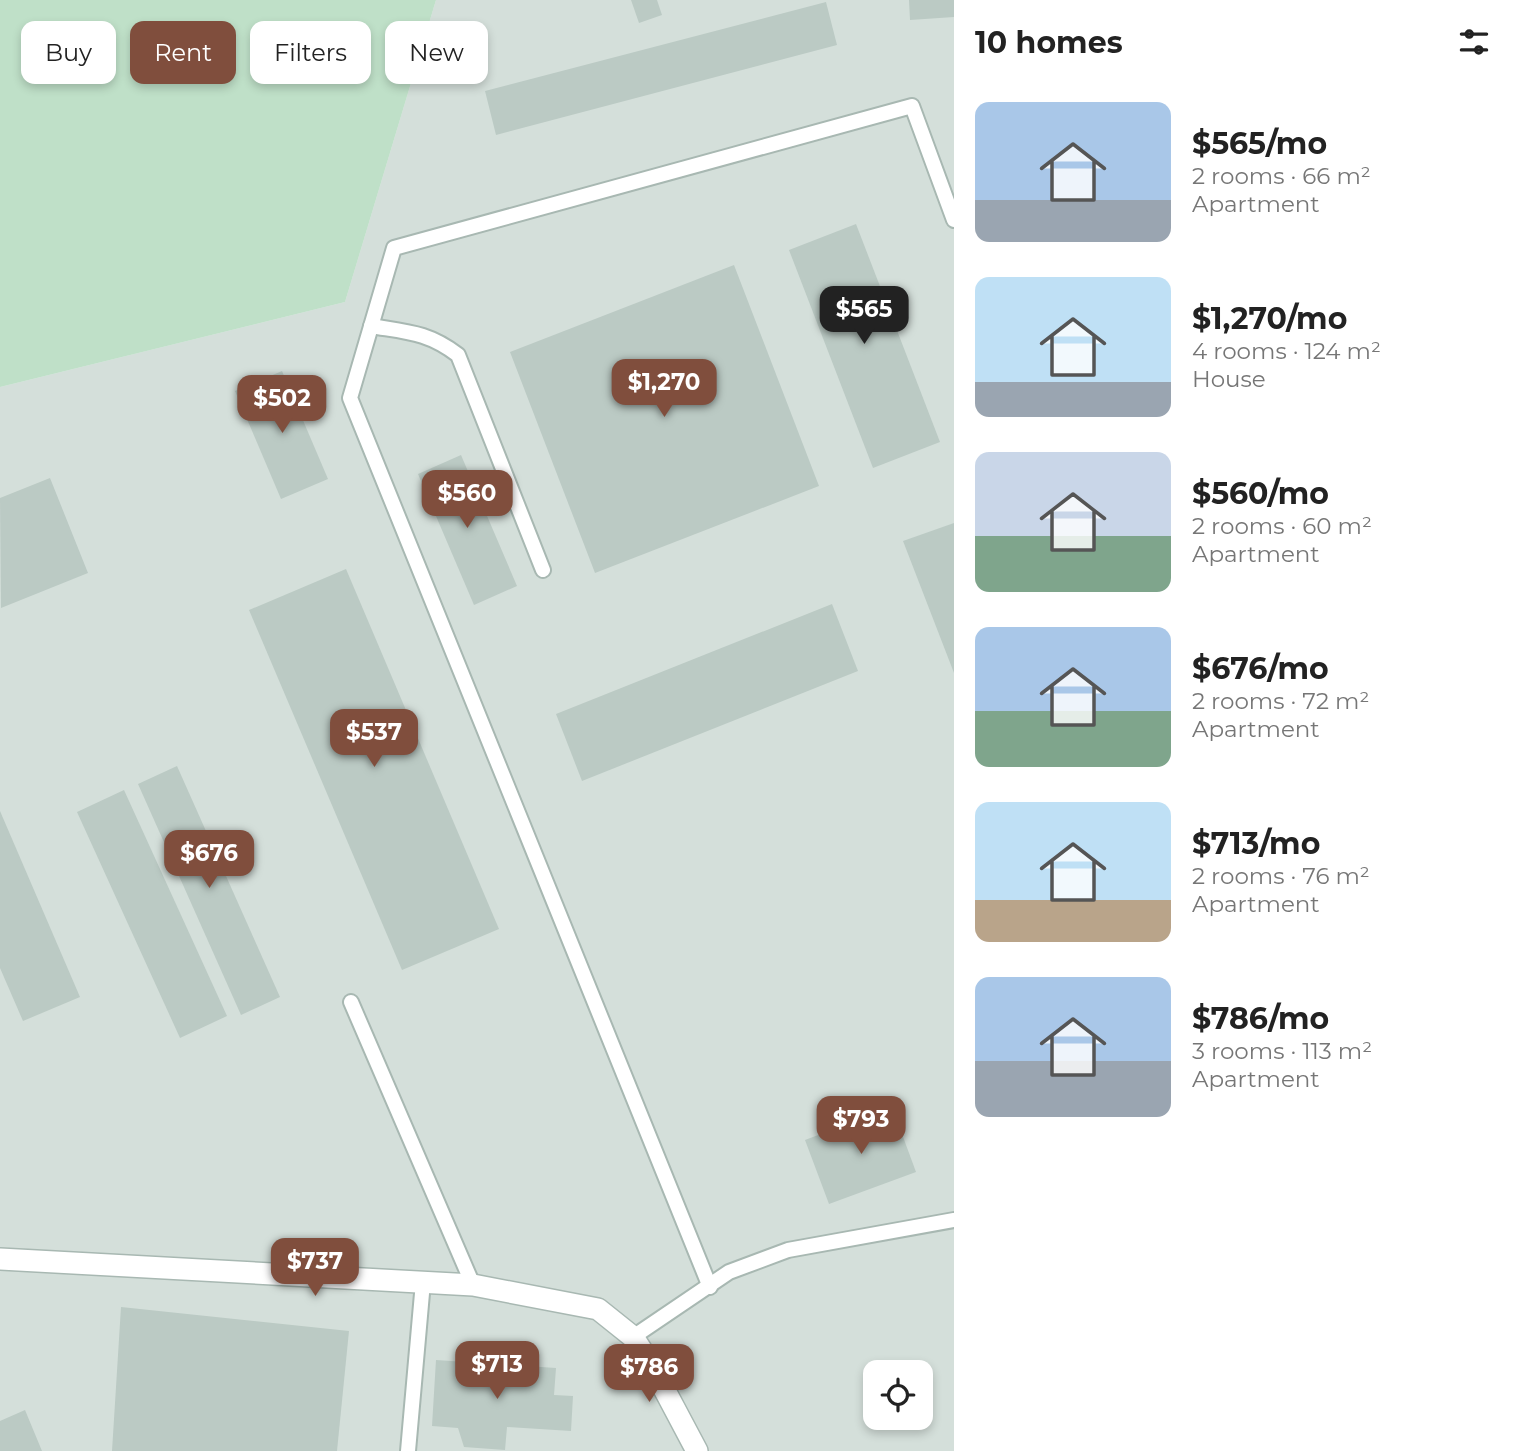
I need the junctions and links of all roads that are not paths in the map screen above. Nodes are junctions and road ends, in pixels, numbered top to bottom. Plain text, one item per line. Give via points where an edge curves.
1 (954, 220) edge
2 (371, 326) junction
3 (543, 570) dead end
4 (351, 1002) dead end
5 (954, 1220) edge
6 (0, 1259) edge
7 (423, 1282) junction
8 (473, 1285) junction
9 (710, 1287) junction
10 (633, 1337) junction
11 (408, 1451) edge
12 (697, 1451) edge

1 - 2 lane via 912,106 394,248
2 - 3 lane via 424,334 458,355
2 - 9 lane via 350,398
4 - 8 lane
5 - 9 lane via 788,1250 729,1272
6 - 7 street
7 - 8 street
7 - 11 lane
8 - 10 street via 598,1309
9 - 10 lane
10 - 12 street

